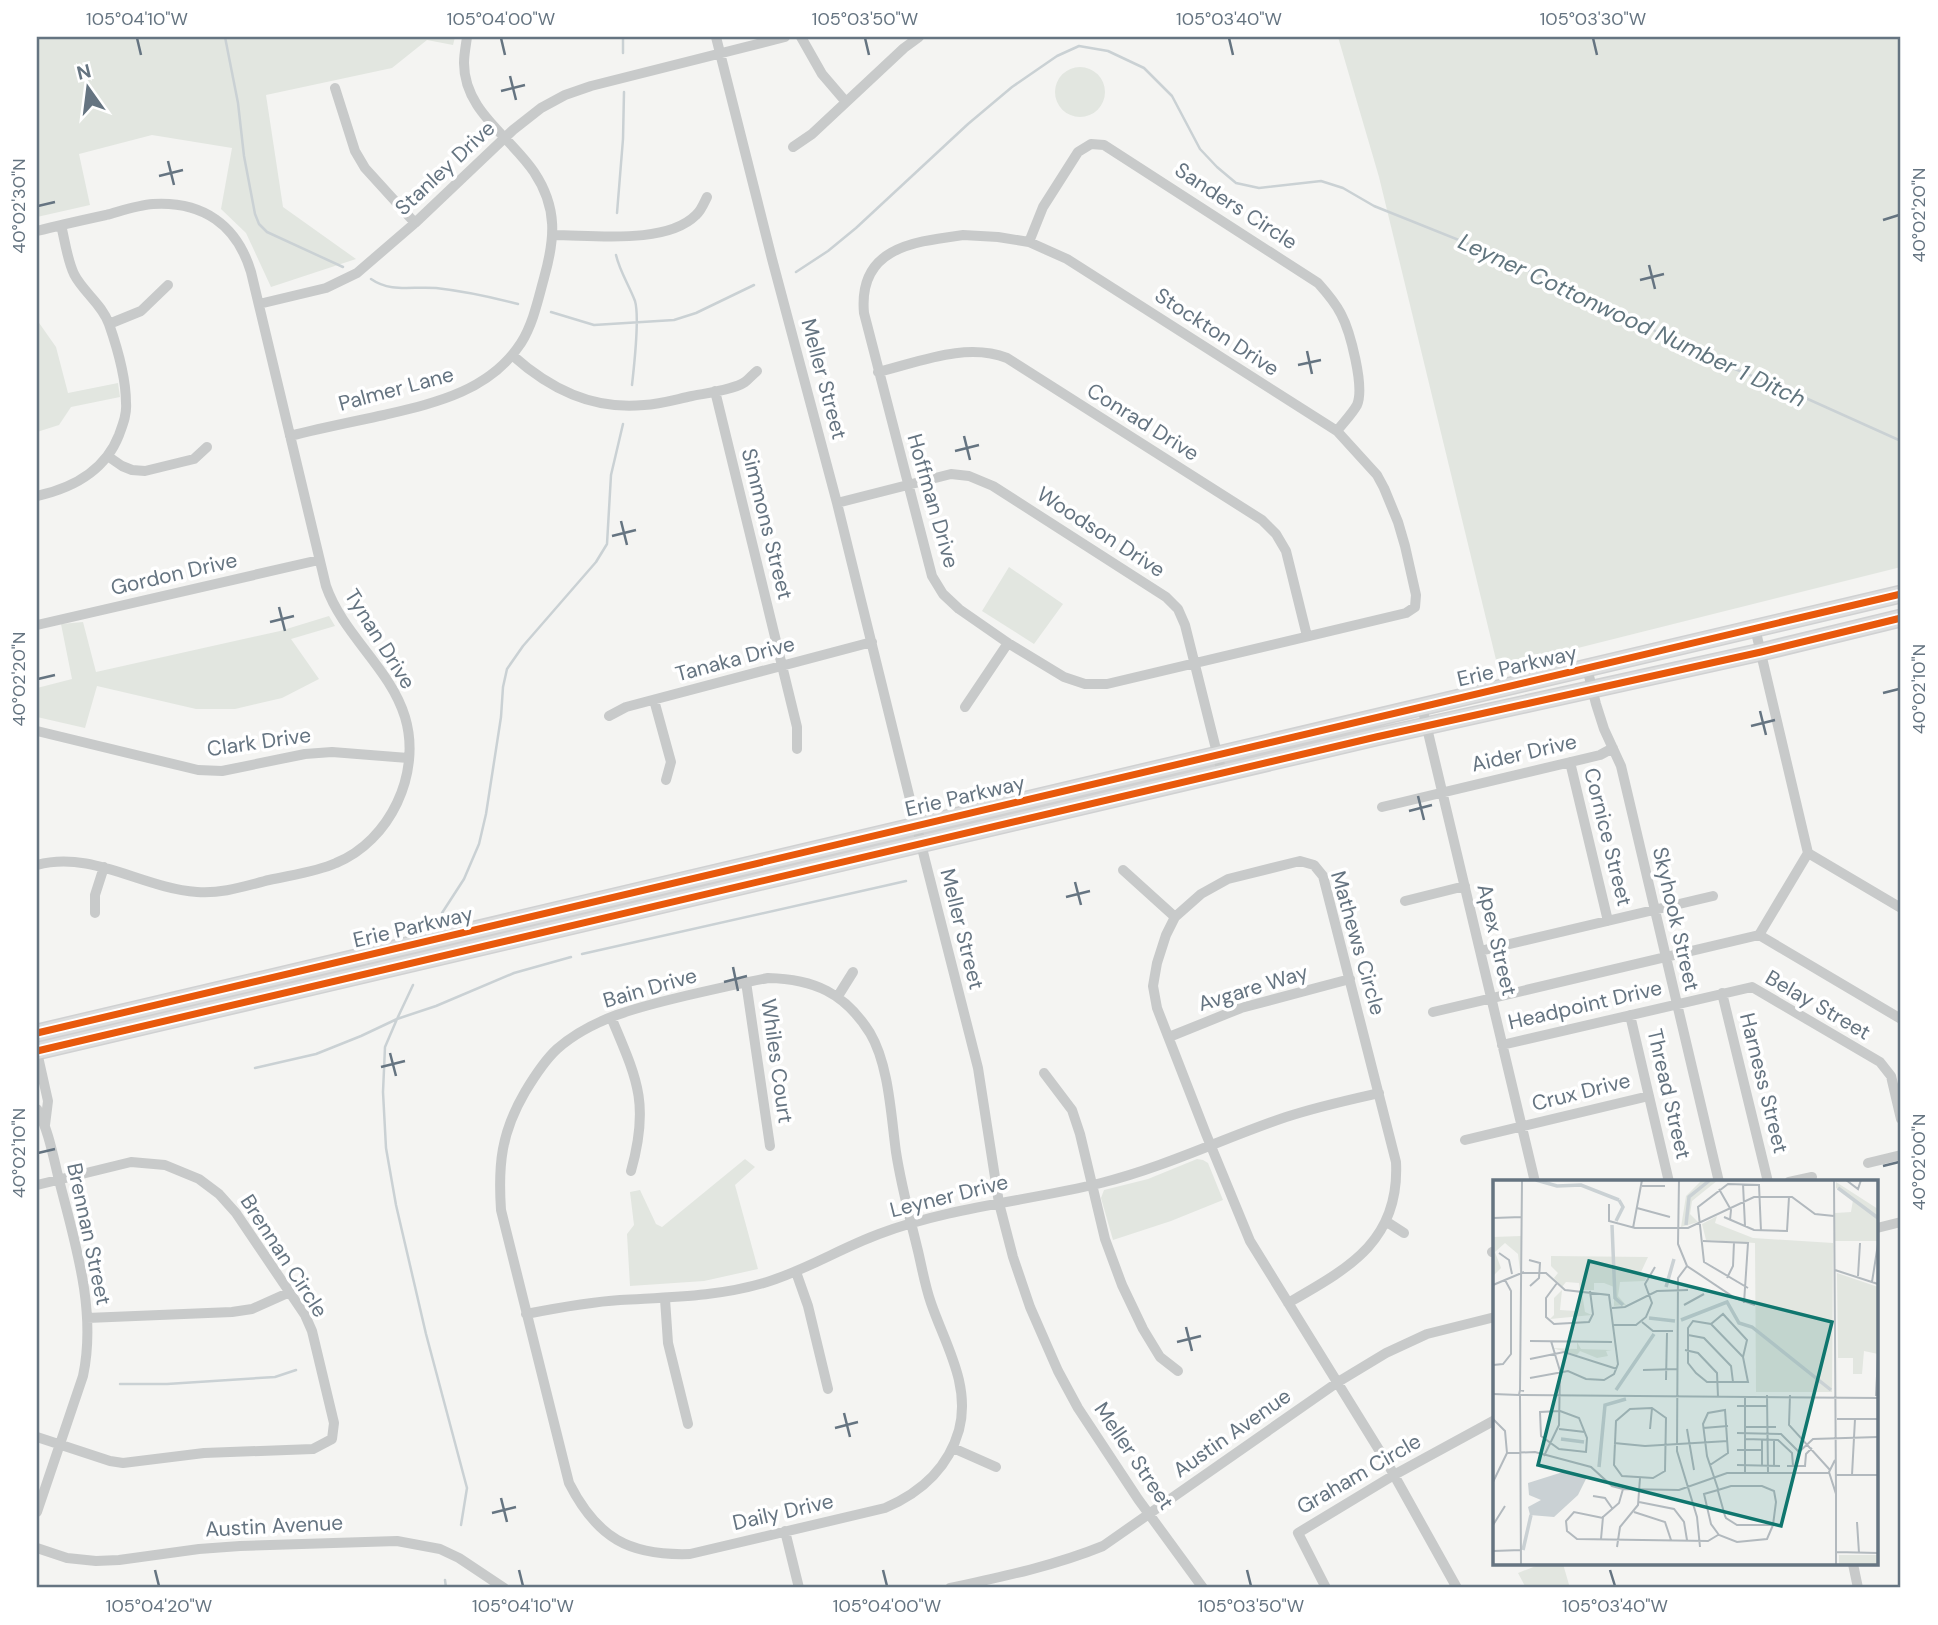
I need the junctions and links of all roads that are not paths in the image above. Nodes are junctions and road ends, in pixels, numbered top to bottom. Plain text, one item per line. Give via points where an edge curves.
1 (467, 37) edge
2 (716, 37) edge
3 (785, 37) edge
4 (801, 37) edge
5 (919, 37) edge
6 (721, 54) junction
7 (335, 88) dead end
8 (846, 102) junction
9 (505, 138) junction
10 (793, 147) dead end
11 (707, 197) dead end
12 (415, 223) junction
13 (61, 225) junction
14 (37, 231) edge
15 (554, 235) junction
16 (1029, 242) junction
17 (887, 255) joint
18 (168, 285) dead end
19 (259, 304) junction
20 (109, 324) junction
21 (512, 355) junction
22 (757, 371) dead end
23 (878, 372) junction
24 (715, 391) junction
25 (1337, 431) junction
26 (290, 436) junction
27 (207, 447) dead end
28 (108, 457) junction
29 (907, 485) junction
30 (37, 496) edge
31 (837, 503) junction
32 (319, 560) junction
33 (1901, 594) edge
34 (1415, 607) joint
35 (1901, 618) edge
36 (37, 625) edge
37 (1755, 628) junction
38 (1307, 636) junction
39 (872, 642) junction
40 (1008, 643) junction
41 (1761, 652) junction
42 (1195, 663) junction
43 (782, 666) junction
44 (1587, 668) junction
45 (1592, 689) junction
46 (654, 700) junction
47 (965, 707) dead end
48 (1422, 707) junction
49 (609, 716) dead end
50 (1426, 726) junction
51 (37, 730) edge
52 (1614, 748) junction
53 (797, 749) dead end
54 (1217, 755) junction
55 (408, 758) junction
56 (1570, 762) junction
57 (1222, 773) junction
58 (666, 780) dead end
59 (1443, 793) junction
60 (1382, 807) dead end
61 (916, 825) junction
62 (921, 844) junction
63 (1808, 853) junction
64 (37, 865) edge
65 (104, 867) junction
66 (1123, 870) dead end
67 (1465, 886) junction
68 (1713, 896) dead end
69 (1405, 901) dead end
70 (1901, 908) edge
71 (1654, 910) junction
72 (95, 913) dead end
73 (1175, 917) junction
74 (1608, 921) junction
75 (1759, 935) junction
76 (1480, 951) junction
77 (1665, 957) junction
78 (853, 972) dead end
79 (1350, 979) junction
80 (746, 982) junction
81 (1722, 993) junction
82 (838, 996) junction
83 (1492, 998) junction
84 (1676, 1003) junction
85 (1433, 1012) dead end
86 (1630, 1014) junction
87 (611, 1017) junction
88 (1901, 1019) edge
89 (37, 1033) edge
90 (1169, 1037) junction
91 (1502, 1045) junction
92 (37, 1051) edge
93 (1044, 1073) dead end
94 (1378, 1093) junction
95 (1649, 1096) junction
96 (37, 1109) edge
97 (1901, 1119) edge
98 (46, 1125) junction
99 (1522, 1126) junction
100 (1465, 1140) dead end
101 (770, 1146) dead end
102 (1210, 1146) junction
103 (1901, 1155) edge
104 (1868, 1163) dead end
105 (631, 1171) dead end
106 (1812, 1177) dead end
107 (59, 1180) junction
108 (1535, 1180) edge
109 (1670, 1180) edge
110 (1719, 1180) edge
111 (1768, 1180) edge
112 (1798, 1180) edge
113 (37, 1185) edge
114 (1091, 1185) junction
115 (999, 1203) junction
116 (1387, 1222) junction
117 (1901, 1222) edge
118 (911, 1224) junction
119 (1878, 1228) edge
120 (1404, 1233) dead end
121 (796, 1272) junction
122 (290, 1292) junction
123 (665, 1299) junction
124 (1288, 1303) junction
125 (526, 1314) junction
126 (87, 1318) junction
127 (1493, 1318) edge
128 (1178, 1371) dead end
129 (1338, 1382) junction
130 (828, 1389) dead end
131 (1493, 1421) edge
132 (688, 1424) dead end
133 (37, 1437) edge
134 (60, 1444) junction
135 (953, 1448) junction
136 (996, 1467) dead end
137 (1394, 1475) junction
138 (37, 1512) edge
139 (1149, 1514) junction
140 (785, 1531) junction
141 (37, 1548) edge
142 (1853, 1566) edge
143 (504, 1588) edge
144 (799, 1588) edge
145 (950, 1588) edge
146 (1203, 1588) edge
147 (1326, 1588) edge
148 (1457, 1588) edge
149 (1858, 1588) edge

1 - 9 street, Palmer Lane via 464,63 470,93
2 - 6 street, Meller Street
3 - 6 street, Stanley Drive
4 - 8 street via 822,74
5 - 8 street
6 - 9 street, Stanley Drive via 565,95
6 - 31 street, Meller Street
7 - 12 street via 365,169
8 - 10 street
9 - 12 street, Stanley Drive
9 - 15 street, Palmer Lane via 535,172 547,196
11 - 15 street via 696,215 661,233
12 - 19 street, Stanley Drive via 344,280
13 - 14 street, Tynan Drive
13 - 19 street, Tynan Drive via 150,204 191,207 211,215 240,245
13 - 20 street via 75,276
15 - 21 street, Palmer Lane via 534,313
16 - 17 street, Stockton Drive via 963,235 912,243
16 - 25 street, Stockton Drive via 1067,259
16 - 25 street, Sanders Circle via 1043,206 1078,152 1091,144 1104,145 1318,283 1332,299 1348,331 1360,380 1357,404
17 - 23 street, Hoffman Drive via 874,266 863,294 863,313
18 - 20 street via 141,311
19 - 26 street, Tynan Drive
20 - 28 street via 127,405 125,421
21 - 24 street via 557,389 585,400 642,406
21 - 26 street, Palmer Lane via 471,388 451,397
22 - 24 street via 743,383
23 - 29 street, Hoffman Drive
23 - 38 street, Conrad Drive via 961,351 1007,358 1262,520 1286,551
24 - 43 street, Simmons Street
25 - 34 street, Stockton Drive via 1377,475 1390,501 1405,546
26 - 32 street, Tynan Drive
27 - 28 street via 194,459 145,471 132,470
28 - 30 street via 84,479
29 - 31 street, Woodson Drive
29 - 40 street, Hoffman Drive via 932,576 943,594
29 - 42 street, Woodson Drive via 951,474 993,486 1166,597 1185,625
31 - 39 street, Meller Street
32 - 36 street, Gordon Drive
32 - 55 street, Tynan Drive via 331,600 405,717
33 - 37 main road, Erie Parkway
34 - 38 street, Hoffman Drive
35 - 41 main road, Erie Parkway
37 - 41 street
37 - 44 main road, Erie Parkway
38 - 42 street, Hoffman Drive
39 - 43 street, Tanaka Drive
39 - 61 street, Meller Street
40 - 42 street, Hoffman Drive via 1064,677 1085,684 1107,684
40 - 47 street
41 - 45 main road, Erie Parkway
41 - 63 street
42 - 54 street, Woodson Drive
43 - 46 street, Tanaka Drive
43 - 53 street, Simmons Street via 797,727
44 - 45 street, Skyhook Street
44 - 48 main road, Erie Parkway
45 - 50 main road, Erie Parkway
45 - 52 street, Skyhook Street
46 - 49 street, Tanaka Drive
46 - 58 street via 671,762
48 - 50 street, Apex Street
48 - 54 main road, Erie Parkway
50 - 57 main road, Erie Parkway
50 - 59 street, Apex Street
51 - 55 street, Clark Drive via 198,770 222,771 332,752
52 - 56 street, Aider Drive
52 - 71 street, Skyhook Street
54 - 57 street, Woodson Drive
54 - 61 main road, Erie Parkway
55 - 65 street, Tynan Drive via 398,803 386,823 372,839 336,863 222,892 169,888
56 - 59 street, Aider Drive
56 - 74 street, Cornice Street
57 - 62 main road, Erie Parkway
59 - 60 street, Aider Drive
59 - 67 street, Apex Street
61 - 62 street, Meller Street
61 - 89 main road, Erie Parkway
62 - 92 main road, Erie Parkway
62 - 115 street, Meller Street via 978,1068
63 - 70 street
63 - 75 street
64 - 65 street, Tynan Drive via 67,861
65 - 72 street
66 - 73 street
67 - 69 street
67 - 76 street, Apex Street
68 - 71 street
71 - 74 street
71 - 77 street, Skyhook Street
73 - 79 street, Mathews Circle via 1201,894 1228,880 1300,861 1314,865 1323,876
73 - 90 street, Mathews Circle via 1153,986
74 - 76 street
75 - 77 street
75 - 88 street
76 - 83 street, Apex Street
77 - 83 street
77 - 84 street, Skyhook Street
78 - 82 street
79 - 90 street, Avgare Way via 1241,1008
79 - 94 street, Mathews Circle
80 - 82 street, Bain Drive via 786,979
80 - 87 street, Bain Drive
80 - 101 street, Whiles Court
81 - 84 street, Belay Street
81 - 97 street, Belay Street via 1752,986 1880,1062 1891,1076
81 - 111 street, Harness Street
82 - 118 street, Bain Drive via 857,1014 881,1058
83 - 85 street
83 - 91 street, Apex Street
84 - 86 street, Headpoint Drive
84 - 110 street, Skyhook Street
86 - 91 street, Headpoint Drive
86 - 95 street, Thread Street
87 - 105 street via 638,1088 638,1148
87 - 125 street, Bain Drive via 580,1032 548,1059 516,1107 502,1145 501,1210
90 - 102 street, Mathews Circle
91 - 99 street, Apex Street
92 - 98 street, Brennan Street via 48,1101
93 - 114 street via 1072,1110
94 - 102 street, Leyner Drive via 1287,1116
94 - 116 street, Mathews Circle via 1396,1162 1397,1180
95 - 99 street, Crux Drive
95 - 109 street, Thread Street
96 - 98 street, Brennan Street
98 - 107 street, Brennan Street
99 - 100 street, Crux Drive
99 - 108 street, Apex Street
102 - 114 street, Leyner Drive via 1155,1168
102 - 124 street, Mathews Circle via 1250,1241
103 - 104 street
106 - 112 street
107 - 113 street, Brennan Circle
107 - 122 street, Brennan Circle via 131,1162 165,1165 199,1179 236,1213
107 - 126 street, Brennan Street
114 - 115 street, Leyner Drive
114 - 128 street via 1122,1285 1160,1357
115 - 118 street, Leyner Drive
115 - 139 street, Meller Street via 1030,1307 1058,1371
116 - 120 street
116 - 124 street, Mathews Circle via 1353,1263
117 - 119 street
118 - 121 street, Leyner Drive
118 - 135 street, Daily Drive via 930,1301 961,1388 962,1412
121 - 123 street, Leyner Drive via 723,1292
121 - 130 street
122 - 126 street via 252,1309 232,1312
122 - 134 street, Brennan Circle via 312,1331 334,1423 332,1439 313,1449 204,1453 123,1463
123 - 125 street, Leyner Drive via 574,1304
123 - 132 street via 668,1343
124 - 129 street, Mathews Circle
125 - 140 street, Daily Drive via 569,1483 592,1521 607,1534 644,1552 664,1555 690,1554
126 - 134 street, Brennan Street via 86,1361
127 - 129 street, Austin Avenue via 1427,1334
129 - 137 street, Mathews Circle
129 - 139 street, Austin Avenue
131 - 137 street, Graham Circle
133 - 134 street, Brennan Circle
134 - 138 street, Brennan Street
135 - 136 street
135 - 140 street, Daily Drive via 941,1468 905,1499 885,1508
137 - 147 street, Graham Circle via 1298,1533
137 - 148 street, Mathews Circle
139 - 145 street, Austin Avenue via 1103,1546 1081,1555
139 - 146 street, Meller Street
140 - 144 street
141 - 143 street, Austin Avenue via 96,1561 226,1547 397,1541 440,1549
142 - 149 street

